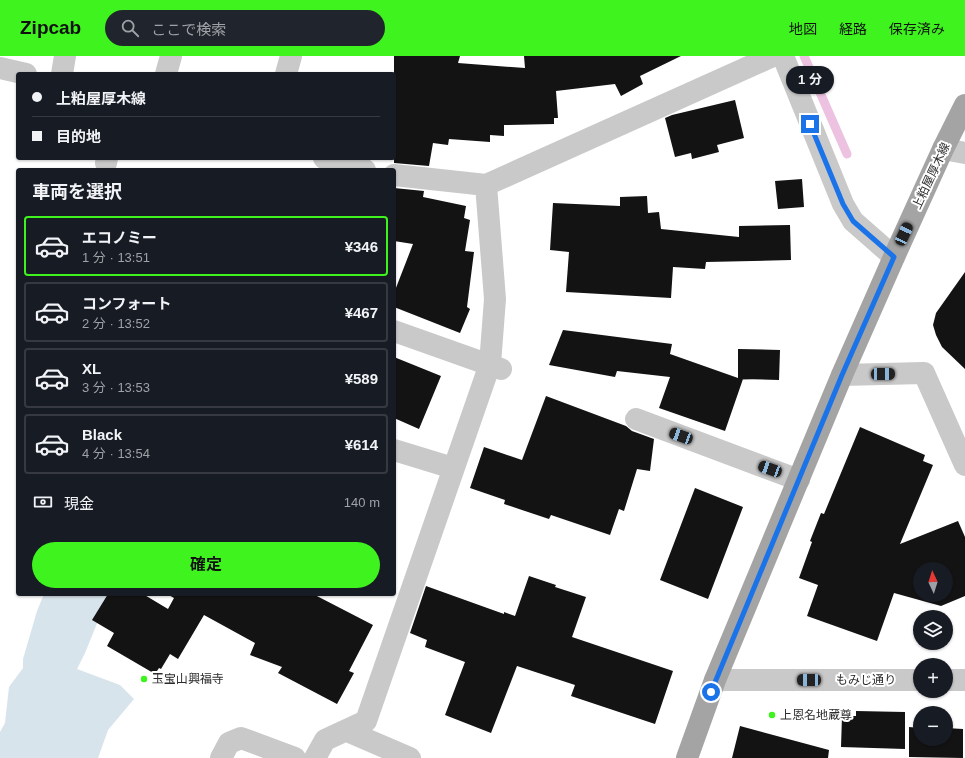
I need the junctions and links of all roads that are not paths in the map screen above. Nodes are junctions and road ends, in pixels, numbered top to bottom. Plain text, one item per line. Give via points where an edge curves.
1 (65, 56) edge
2 (171, 56) edge
3 (291, 56) edge
4 (773, 56) edge
5 (783, 56) edge
6 (0, 68) edge
7 (17, 72) edge
8 (62, 72) edge
9 (167, 72) edge
10 (287, 72) edge
11 (965, 105) edge
12 (943, 149) junction
13 (965, 153) edge
14 (331, 160) edge
15 (358, 168) edge
16 (396, 175) edge
17 (486, 185) junction
18 (894, 257) junction
19 (396, 332) edge
20 (495, 366) junction
21 (842, 375) junction
22 (636, 419) dead end
23 (396, 451) edge
24 (965, 465) edge
25 (453, 468) junction
26 (799, 480) junction
27 (715, 680) junction
28 (913, 680) edge
29 (953, 680) edge
30 (965, 680) edge
31 (347, 731) junction
32 (221, 758) edge
33 (295, 758) edge
34 (315, 758) edge
35 (410, 758) edge
36 (687, 758) edge

1 - 8 street
2 - 9 street
3 - 10 street
4 - 17 street
5 - 18 street via 843,204 853,221
6 - 7 street
11 - 12 main road, 上粕屋厚木線
12 - 13 street
12 - 18 main road, 上粕屋厚木線
14 - 15 street
16 - 17 street
17 - 20 street via 495,299
18 - 21 main road, 上粕屋厚木線
19 - 20 street
20 - 25 street
21 - 24 street via 924,373
21 - 26 main road, 上粕屋厚木線
22 - 26 street
23 - 25 street
25 - 31 street via 366,721
26 - 27 main road, 上粕屋厚木線
27 - 28 street, もみじ通り
27 - 36 main road, 上粕屋厚木線
29 - 30 street
31 - 34 street via 325,740
31 - 35 street
32 - 33 street via 229,742 241,738

